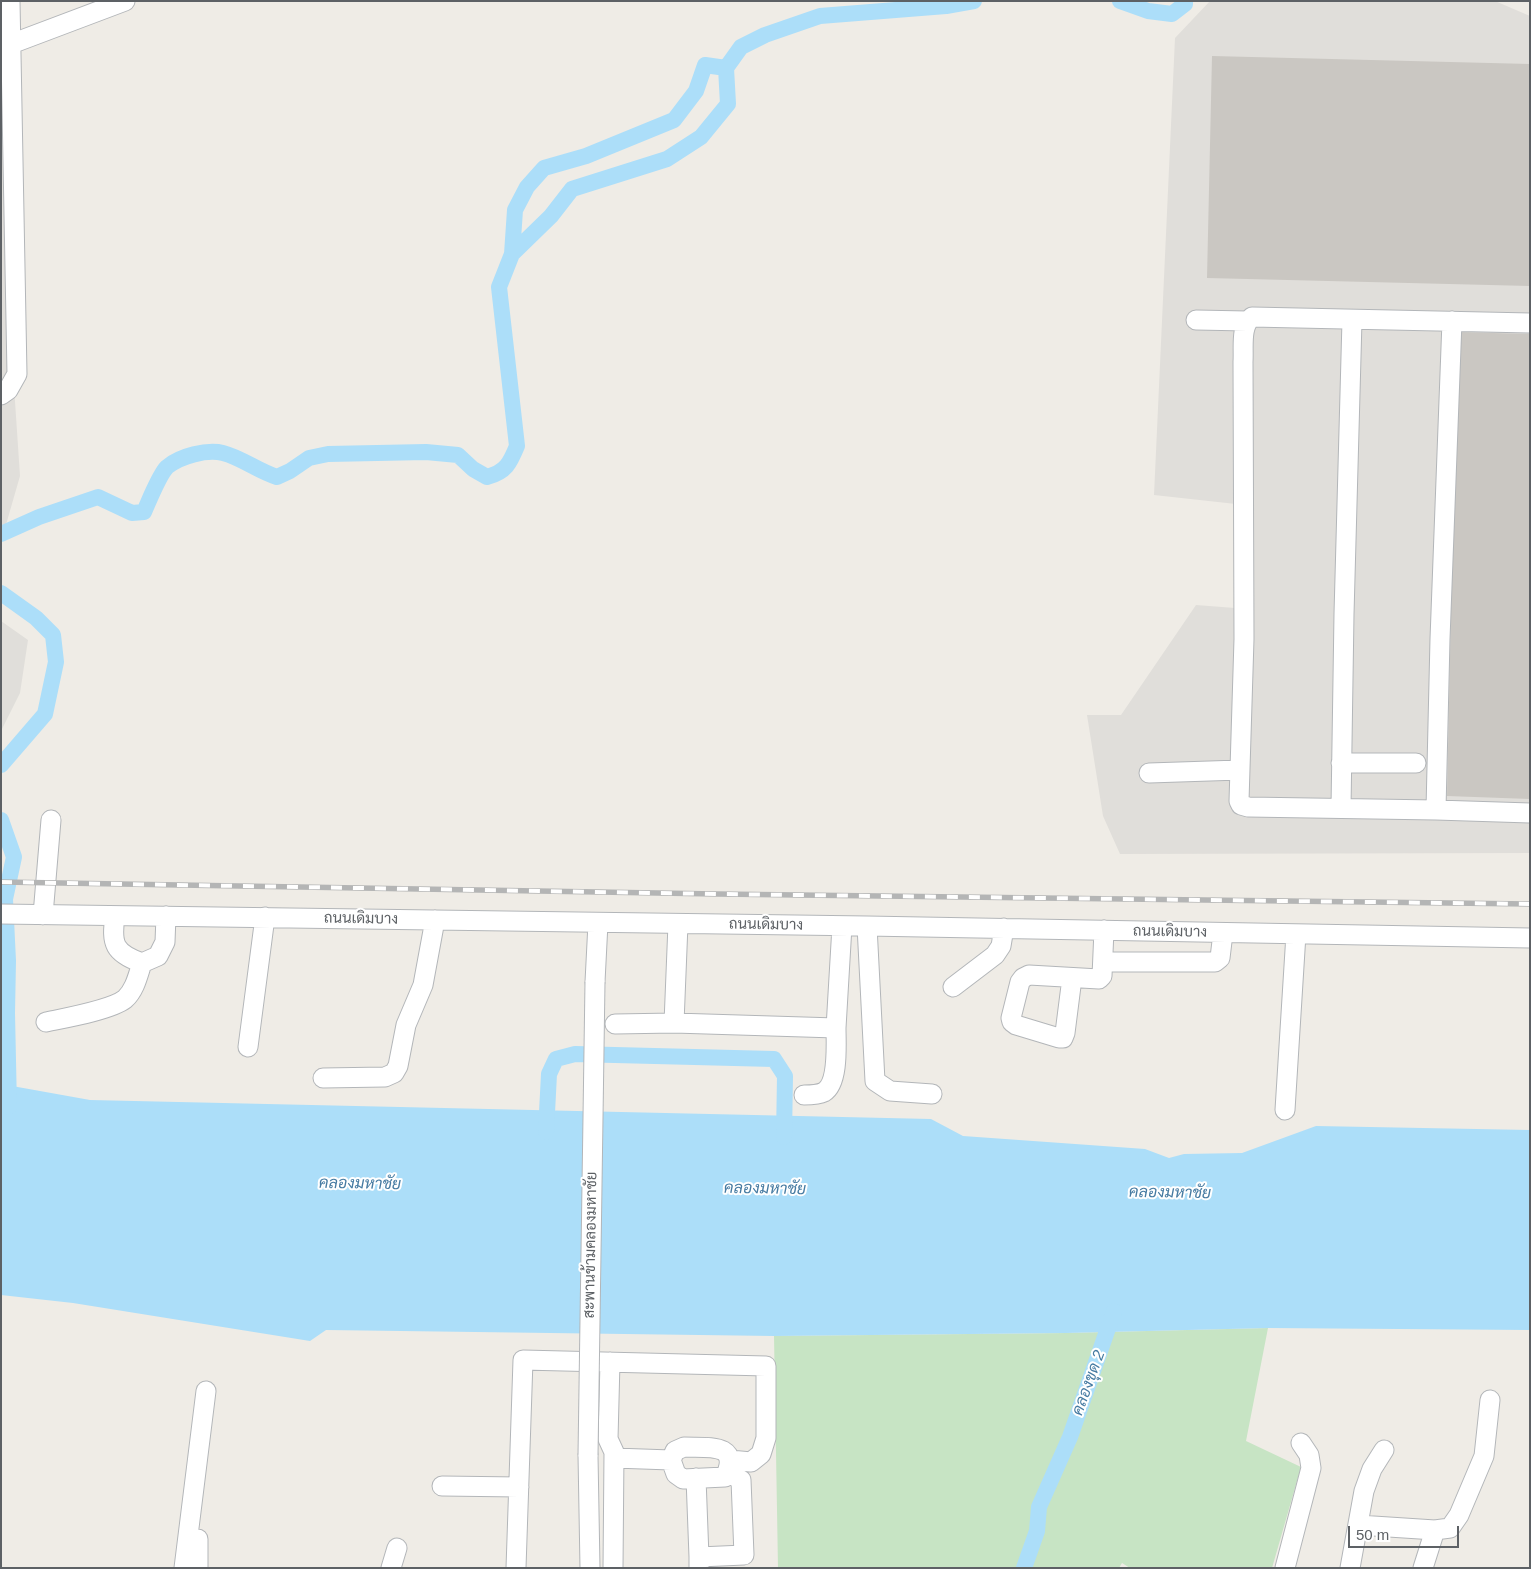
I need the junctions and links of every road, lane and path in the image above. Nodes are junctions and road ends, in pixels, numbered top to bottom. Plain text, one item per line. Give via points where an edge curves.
1 (10, 1) edge
2 (125, 1) edge
3 (8, 53) edge
4 (7, 255) edge
5 (1196, 320) dead end
6 (1352, 320) junction
7 (1247, 321) junction
8 (1452, 321) junction
9 (1530, 323) edge
10 (1, 395) edge
11 (1342, 763) junction
12 (1416, 763) dead end
13 (1240, 770) junction
14 (1149, 773) dead end
15 (1342, 808) junction
16 (1436, 810) junction
17 (1530, 814) edge
18 (51, 820) dead end
19 (1, 914) edge
20 (43, 915) junction
21 (115, 916) junction
22 (166, 916) junction
23 (264, 917) junction
24 (435, 920) junction
25 (598, 923) junction
26 (678, 924) junction
27 (842, 926) junction
28 (867, 926) junction
29 (1004, 928) junction
30 (1104, 930) junction
31 (1224, 933) junction
32 (1296, 934) junction
33 (1530, 938) edge
34 (1104, 962) junction
35 (142, 963) junction
36 (1072, 978) dead end
37 (953, 988) dead end
38 (46, 1022) dead end
39 (674, 1023) junction
40 (615, 1024) dead end
41 (836, 1028) junction
42 (248, 1047) dead end
43 (323, 1078) dead end
44 (932, 1094) dead end
45 (804, 1095) dead end
46 (1285, 1110) dead end
47 (610, 1362) junction
48 (206, 1391) dead end
49 (1490, 1400) dead end
50 (1301, 1443) dead end
51 (1384, 1450) dead end
52 (614, 1458) junction
53 (671, 1460) junction
54 (729, 1466) junction
55 (208, 1473) dead end
56 (696, 1478) junction
57 (442, 1486) dead end
58 (519, 1487) junction
59 (1358, 1525) junction
60 (1435, 1530) junction
61 (397, 1548) dead end
62 (699, 1562) edge
63 (184, 1568) edge
64 (198, 1568) edge
65 (391, 1568) edge
66 (516, 1568) edge
67 (590, 1568) edge
68 (613, 1568) edge
69 (1285, 1568) edge
70 (1350, 1568) edge
71 (1424, 1568) edge

1 - 3 street
2 - 3 street
3 - 4 street
4 - 10 street via 17,374 8,390
5 - 7 street
6 - 7 street via 1252,317
6 - 8 street
6 - 11 street
7 - 13 street via 1243,362 1244,639
8 - 9 street
8 - 16 street
11 - 12 street
11 - 15 street
13 - 14 street
13 - 15 street via 1241,805
15 - 16 street
16 - 17 street
18 - 20 street
19 - 20 street, ถนนเดิมบาง
20 - 21 street, ถนนเดิมบาง
21 - 22 street, ถนนเดิมบาง
21 - 35 street via 112,936 118,950
22 - 23 street, ถนนเดิมบาง
22 - 35 street via 165,942 158,956
23 - 24 street, ถนนเดิมบาง
23 - 42 street
24 - 25 street, ถนนเดิมบาง
24 - 43 street via 423,985 406,1025 394,1073 385,1077
25 - 26 street, ถนนเดิมบาง
25 - 67 street, สะพานข้ามคลองมหาชัย, bridge via 588,1455
26 - 27 street, ถนนเดิมบาง
26 - 39 street
27 - 28 street, ถนนเดิมบาง
27 - 41 street
28 - 29 street, ถนนเดิมบาง
28 - 44 street via 875,1082 890,1091
29 - 30 street, ถนนเดิมบาง
29 - 37 street via 995,955
30 - 31 street, ถนนเดิมบาง
30 - 34 street
31 - 32 street, ถนนเดิมบาง
31 - 34 street via 1220,958 1215,962
32 - 33 street, ถนนเดิมบาง
32 - 46 street
34 - 36 street via 1102,976 1098,979
35 - 38 street via 125,999
39 - 40 street
39 - 41 street
41 - 45 street via 830,1087 818,1094
47 - 52 street via 608,1438
47 - 54 street via 766,1366 766,1438 761,1454 750,1462
47 - 58 street via 523,1360
48 - 63 street
49 - 60 street via 1484,1456 1469,1493 1450,1528
50 - 69 street via 1309,1455 1311,1468
51 - 59 street via 1364,1491
52 - 53 street
52 - 68 street
53 - 54 street via 675,1451 684,1447 717,1448 726,1452
53 - 56 street via 676,1474 682,1478
54 - 56 street via 725,1477
54 - 62 street via 741,1480 744,1555
55 - 64 street via 198,1533
56 - 62 street
57 - 58 street
58 - 66 street
59 - 60 street
59 - 70 street
60 - 71 street
61 - 65 street

